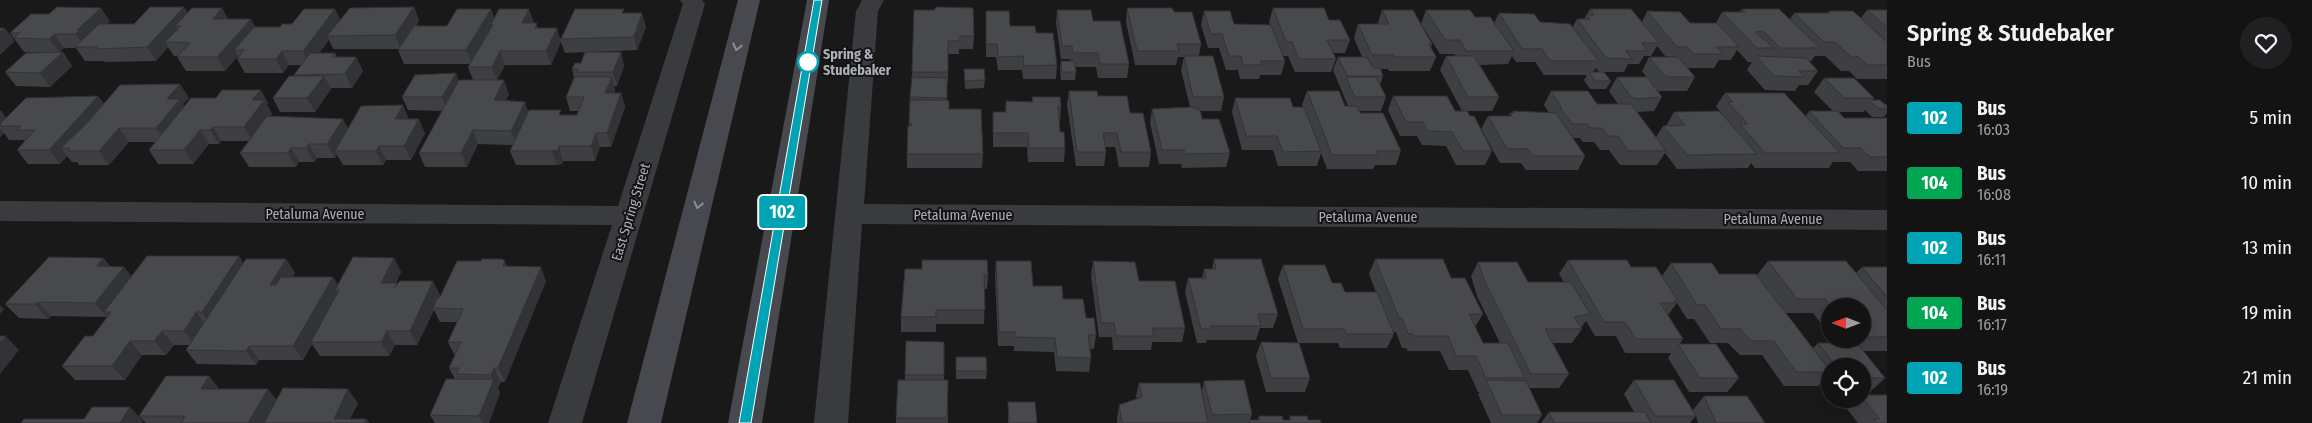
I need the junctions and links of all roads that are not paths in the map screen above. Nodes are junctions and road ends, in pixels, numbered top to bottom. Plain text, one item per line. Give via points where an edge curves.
1 (692, 0) edge
2 (749, 0) edge
3 (818, 0) edge
4 (873, 0) edge
5 (0, 212) edge
6 (849, 214) junction
7 (630, 216) junction
8 (1887, 220) edge
9 (565, 423) edge
10 (644, 423) edge
11 (745, 423) edge
12 (831, 423) edge

1 - 7 street, East Spring Street via 694,4
2 -> 10 main road
3 - 11 main road
4 - 6 street via 867,11
5 - 7 street, Petaluma Avenue
6 - 8 street, Petaluma Avenue
6 - 12 street
7 - 9 street, East Spring Street

